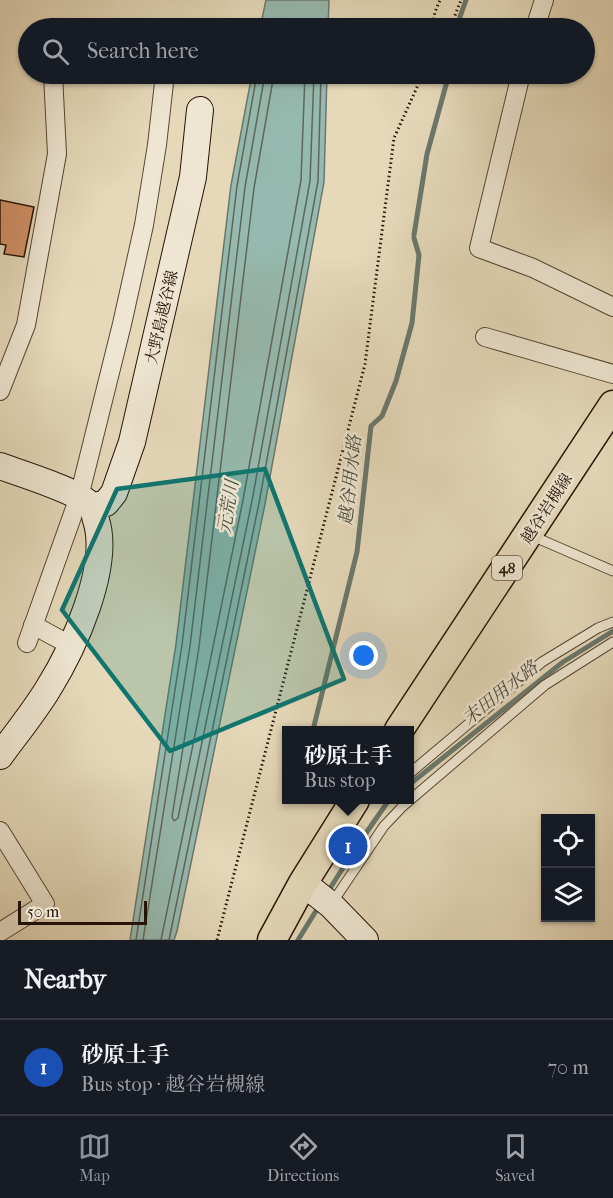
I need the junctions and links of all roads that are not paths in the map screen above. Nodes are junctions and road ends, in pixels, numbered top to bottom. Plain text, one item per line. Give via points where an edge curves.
1 (544, 0) edge
2 (538, 18) edge
3 (54, 84) edge
4 (164, 84) edge
5 (519, 84) edge
6 (200, 110) dead end
7 (613, 307) edge
8 (485, 337) dead end
9 (613, 374) edge
10 (0, 391) edge
11 (613, 405) edge
12 (0, 466) edge
13 (85, 502) junction
14 (530, 534) junction
15 (613, 571) edge
16 (613, 622) edge
17 (613, 642) edge
18 (70, 645) junction
19 (402, 726) edge
20 (0, 756) edge
21 (414, 770) edge
22 (414, 797) edge
23 (354, 804) edge
24 (406, 804) edge
25 (0, 831) edge
26 (320, 896) junction
27 (0, 932) edge
28 (272, 940) edge
29 (365, 940) edge

1 - 2 street
3 - 10 street via 57,154 26,325
4 - 13 street via 144,225
5 - 7 street via 479,248 533,268
6 - 13 main road, 大野島越谷線 via 193,177 132,442 114,494 106,503
8 - 9 street
11 - 14 main road, 越谷岩槻線 / 48
12 - 13 main road
13 - 18 main road via 100,532 100,555 91,595
13 - 18 street via 30,634
14 - 15 lane
14 - 19 main road, 越谷岩槻線 / 48
16 - 21 lane via 542,663
17 - 22 lane via 545,685
18 - 20 main road via 49,688
23 - 26 main road
24 - 26 lane
25 - 27 street via 45,904
26 - 28 main road
26 - 29 main road

